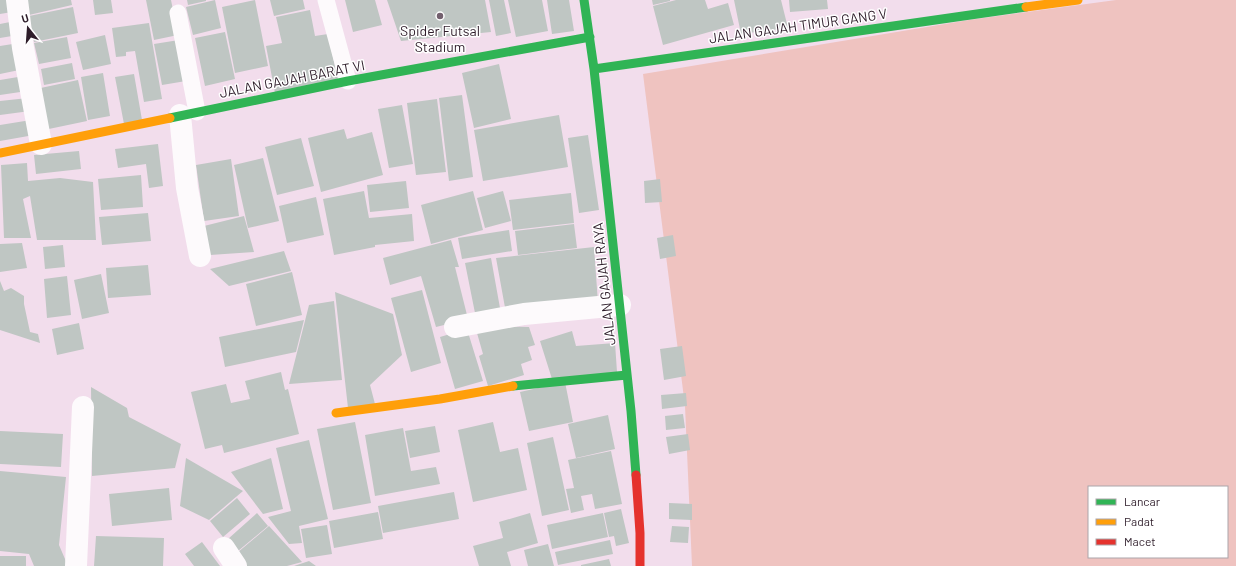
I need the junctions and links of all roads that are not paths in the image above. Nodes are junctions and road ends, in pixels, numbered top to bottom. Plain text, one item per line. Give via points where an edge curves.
1 (17, 0) edge
2 (326, 0) edge
3 (584, 0) edge
4 (1078, 0) edge
5 (178, 13) dead end
6 (590, 37) junction
7 (594, 69) junction
8 (348, 82) junction
9 (188, 114) junction
10 (41, 144) junction
11 (0, 153) edge
12 (200, 256) dead end
13 (620, 305) junction
14 (455, 327) dead end
15 (628, 375) junction
16 (83, 407) dead end
17 (336, 413) dead end
18 (224, 548) dead end
19 (76, 566) edge
20 (236, 566) edge
21 (640, 566) edge

1 - 10 street
2 - 8 lane
3 - 6 street, JALAN GAJAH RAYA
4 - 7 street, JALAN GAJAH TIMUR GANG V
5 - 9 lane
6 - 7 street, JALAN GAJAH RAYA
6 - 8 street, JALAN GAJAH BARAT VI
7 - 13 street, JALAN GAJAH RAYA
8 - 9 street, JALAN GAJAH BARAT VI
9 - 10 street, JALAN GAJAH BARAT VI
9 - 12 street via 187,188
10 - 11 street, JALAN GAJAH BARAT VI
13 - 14 street via 524,314
13 - 15 street, JALAN GAJAH RAYA
15 - 17 street via 499,387 440,399
15 - 21 street, JALAN GAJAH RAYA via 640,533
16 - 19 street
18 - 20 street

